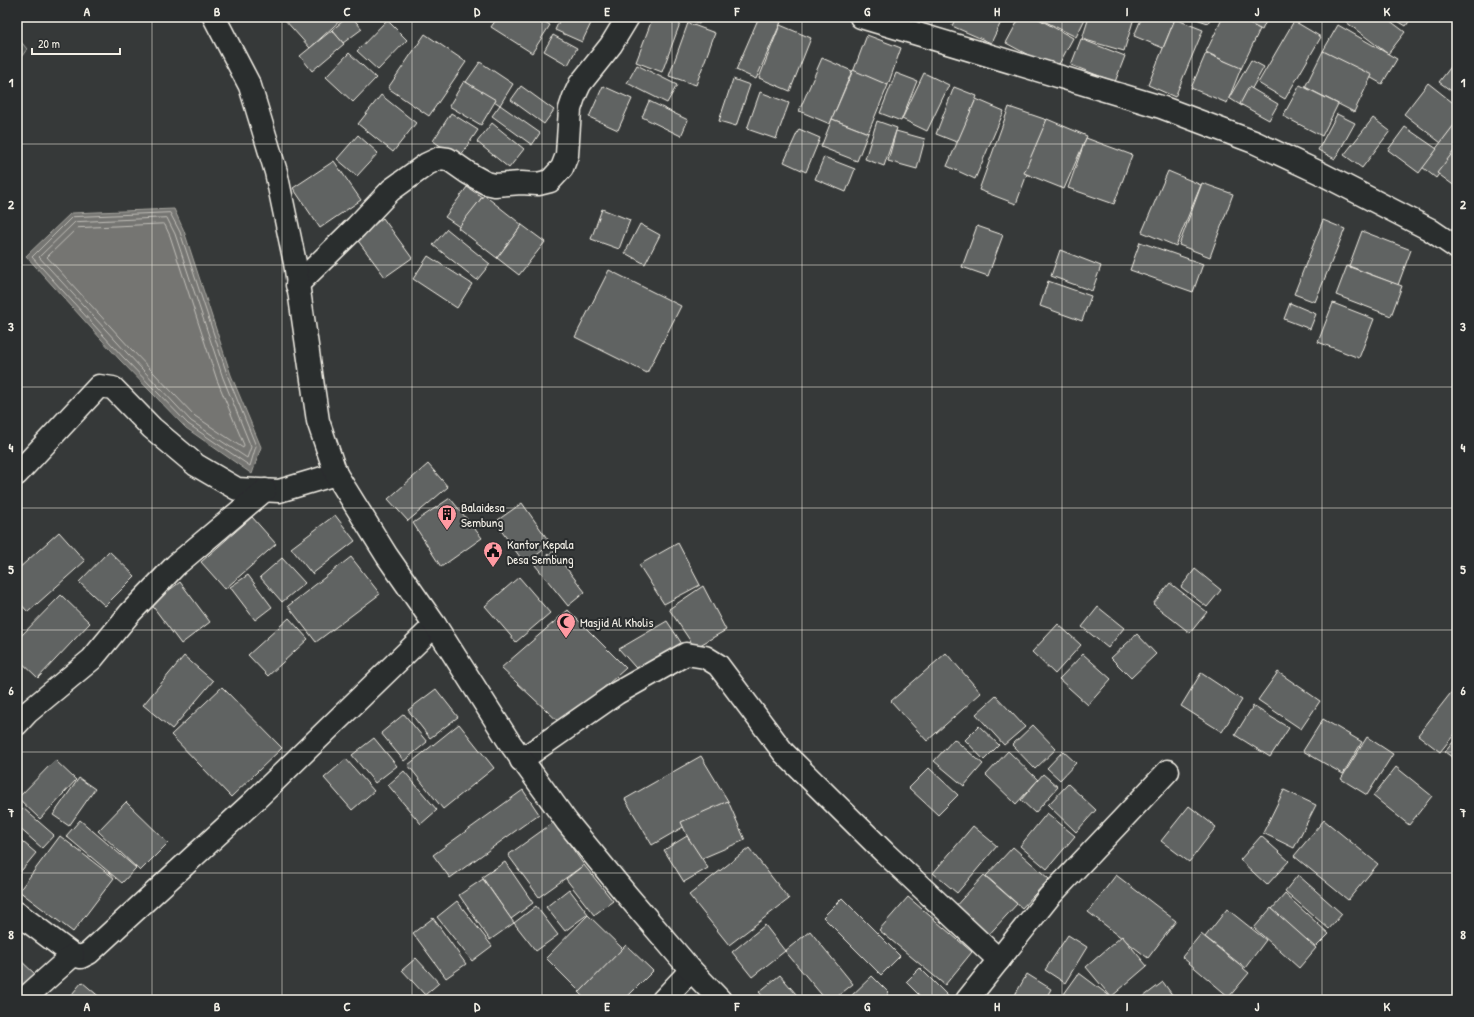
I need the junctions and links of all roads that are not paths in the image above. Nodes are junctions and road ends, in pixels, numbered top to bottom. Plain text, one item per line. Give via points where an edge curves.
1 (214, 17) edge
2 (628, 17) edge
3 (861, 17) edge
4 (1457, 248) edge
5 (297, 285) junction
6 (17, 474) edge
7 (336, 474) junction
8 (265, 490) junction
9 (435, 625) junction
10 (17, 724) edge
11 (521, 760) junction
12 (1168, 771) dead end
13 (17, 913) edge
14 (72, 955) junction
15 (999, 960) junction
16 (691, 970) junction
17 (22, 1000) edge
18 (663, 1000) edge
19 (720, 1000) edge
20 (967, 1000) edge

1 - 5 street via 250,86 276,172 295,263
2 - 5 street via 611,45 580,84 570,109 566,155 562,168 550,181 538,184 495,185 486,183 448,159 440,158 391,190
3 - 4 street via 1161,107 1254,142 1429,229
5 - 7 street via 318,421
6 - 8 street via 99,386 107,386 113,388 152,428 196,464 237,489
7 - 8 street via 280,491
7 - 9 street via 386,556
8 - 10 street via 176,564 130,613 92,659
9 - 11 street
9 - 14 street via 254,801 89,952 81,957
11 - 15 street via 617,693 686,654 705,657 718,665 784,753
11 - 16 street via 567,822
12 - 15 street via 1049,897
13 - 14 street
14 - 17 street
15 - 20 street
16 - 18 street
16 - 19 street

